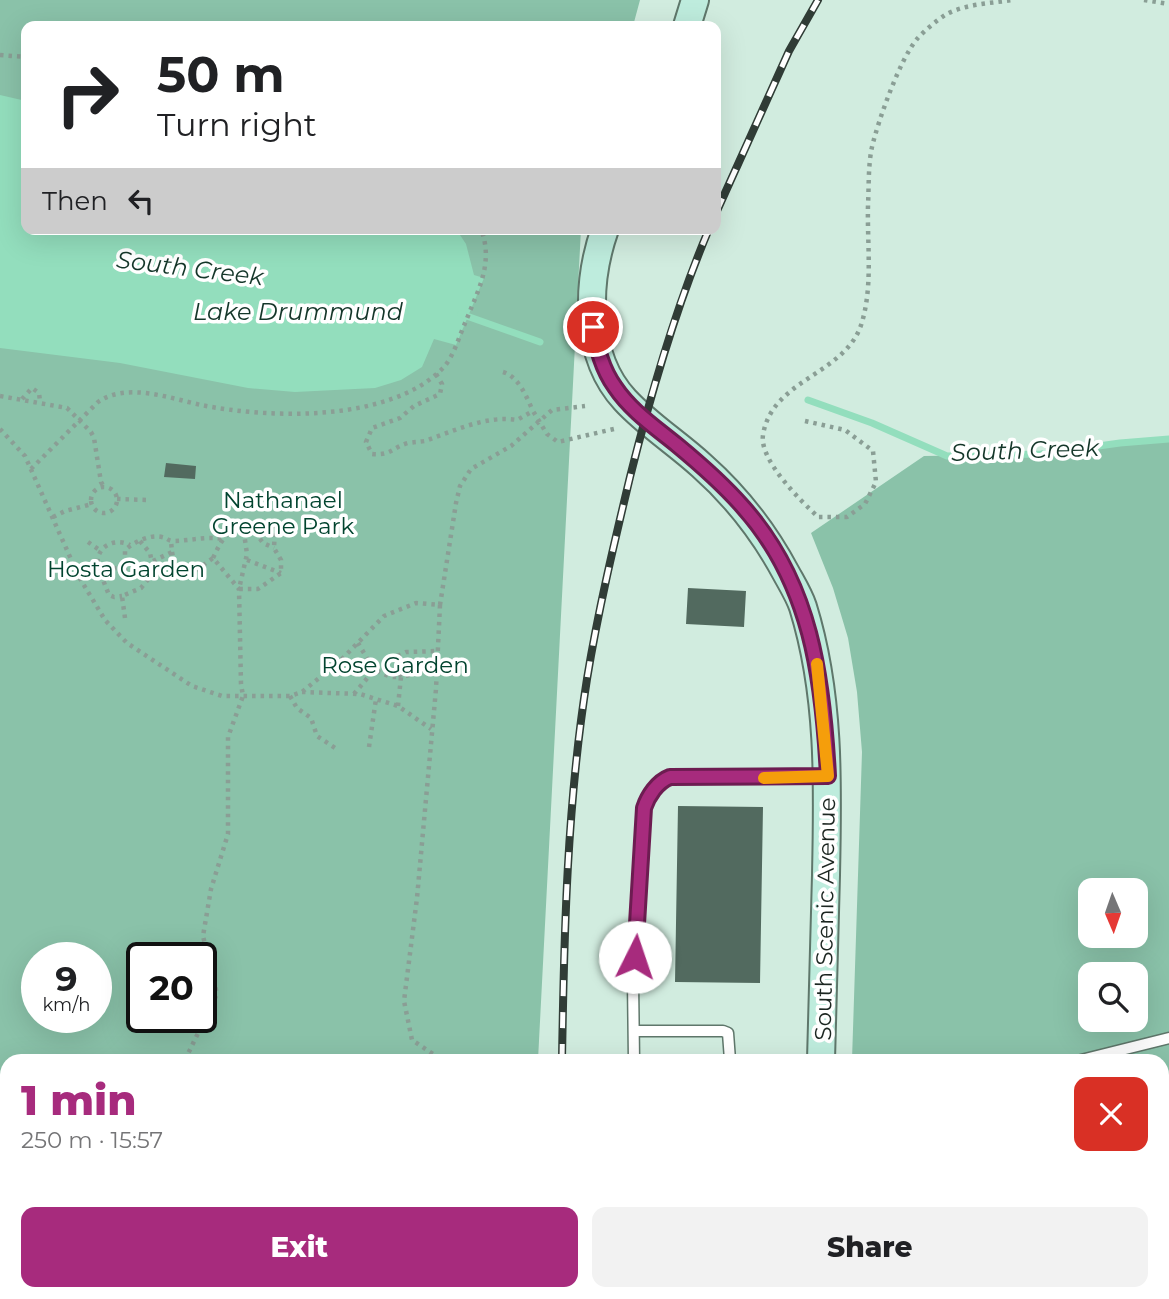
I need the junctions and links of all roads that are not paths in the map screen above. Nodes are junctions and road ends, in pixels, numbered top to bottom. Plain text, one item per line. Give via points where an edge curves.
1 (695, 0) edge
2 (689, 21) edge
3 (603, 235) edge
4 (828, 776) junction
5 (634, 1031) junction
6 (1169, 1038) edge
7 (634, 1054) edge
8 (730, 1054) edge
9 (821, 1054) edge
10 (1103, 1054) edge

1 - 2 main road
3 - 4 main road, South Scenic Avenue via 595,266 593,311 600,358 623,398 727,490 776,554 802,604 816,659
4 - 5 lane via 670,777 648,798 633,981
4 - 9 main road, South Scenic Avenue
5 - 7 lane
5 - 8 lane via 723,1031 728,1033
6 - 10 lane

